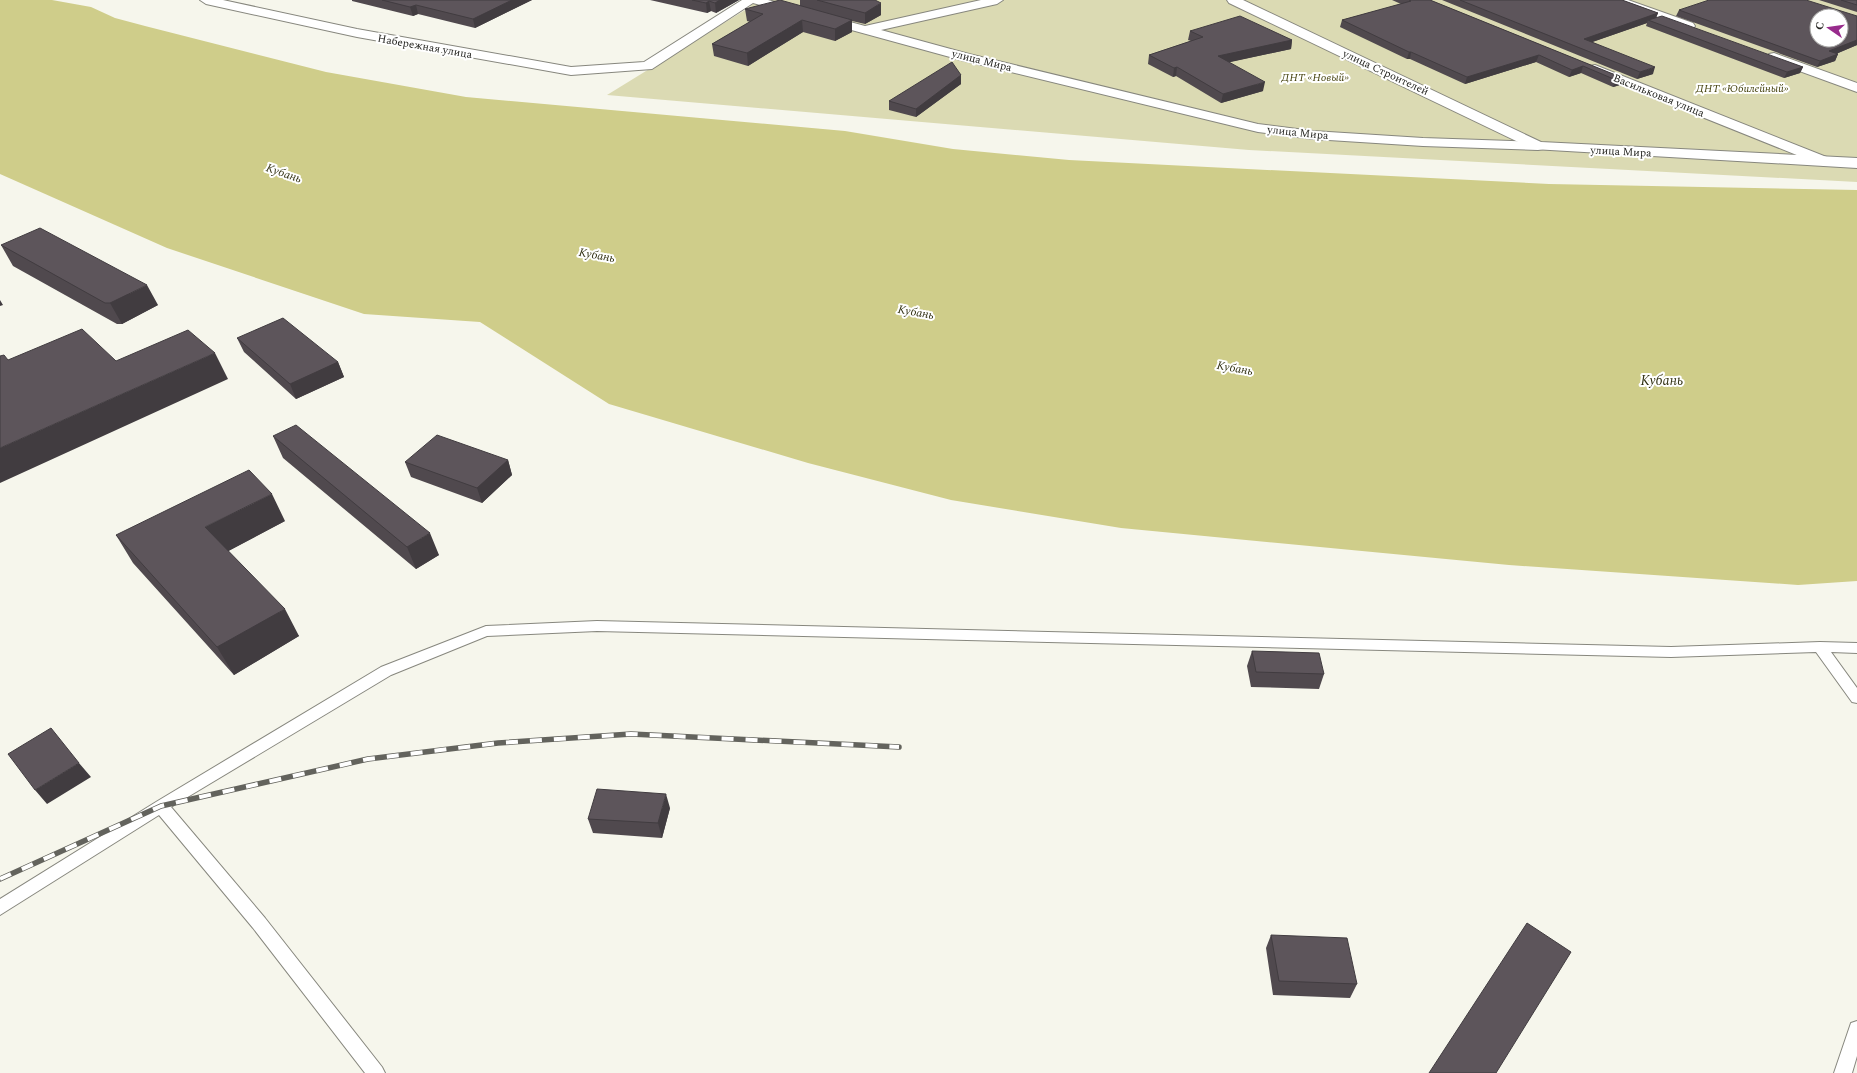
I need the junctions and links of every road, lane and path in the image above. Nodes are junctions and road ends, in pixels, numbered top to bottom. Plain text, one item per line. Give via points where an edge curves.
1 (206, 0) edge
2 (750, 0) edge
3 (754, 0) edge
4 (997, 0) edge
5 (1233, 0) edge
6 (1616, 0) edge
7 (866, 30) junction
8 (1702, 31) edge
9 (1760, 52) edge
10 (1582, 64) edge
11 (1857, 88) edge
12 (1538, 146) junction
13 (1824, 161) junction
14 (1857, 163) edge
15 (1820, 647) junction
16 (1857, 648) edge
17 (1857, 698) edge
18 (161, 806) junction
19 (0, 908) edge
20 (1857, 1029) edge
21 (376, 1073) edge
22 (1843, 1073) edge

1 - 2 street, Набережная улица via 357,34 571,71 647,66
3 - 7 street, улица Мира
4 - 7 street
5 - 12 street, улица Строителей
6 - 8 street
7 - 12 street, улица Мира via 1258,128 1313,135
9 - 11 street
10 - 13 street, Васильковая улица
12 - 13 street, улица Мира
13 - 14 street, улица Мира
15 - 16 lane
15 - 17 lane
15 - 18 lane via 1671,652 597,626 486,631 386,671
18 - 19 lane
18 - 21 lane via 259,923
20 - 22 lane

